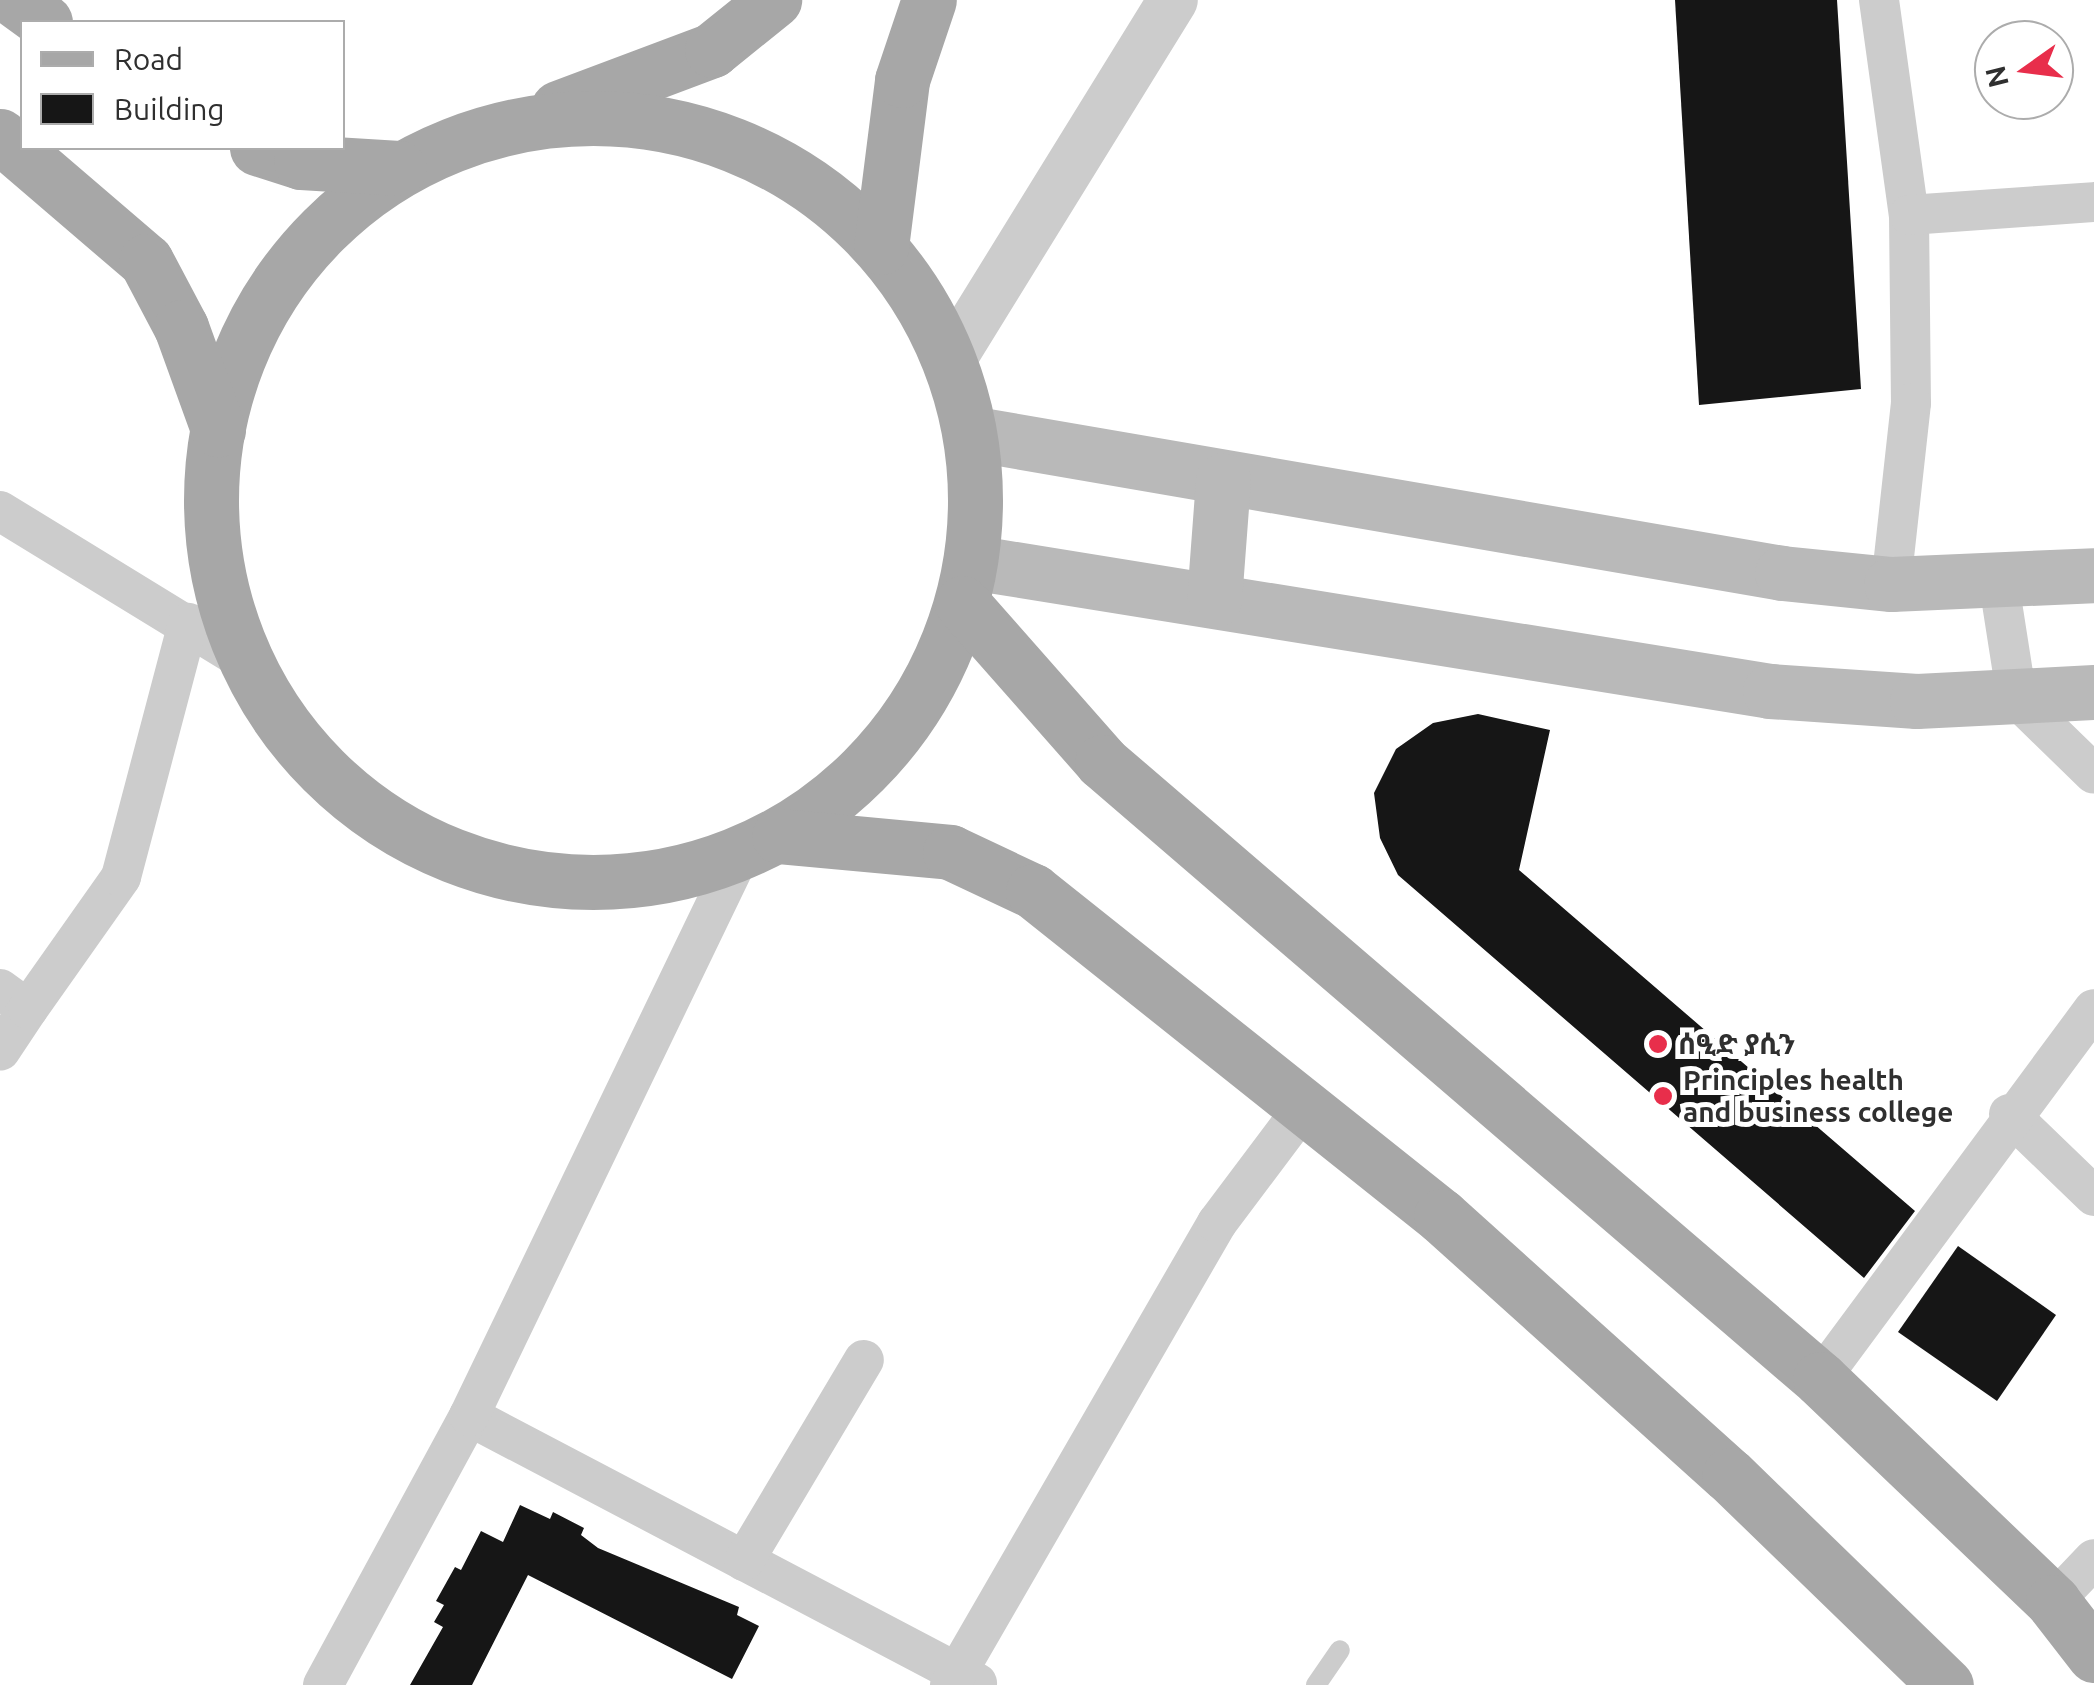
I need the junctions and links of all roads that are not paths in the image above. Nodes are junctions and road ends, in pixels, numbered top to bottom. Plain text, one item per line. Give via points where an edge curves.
1 (15, 0) edge
2 (774, 0) edge
3 (928, 0) edge
4 (1173, 0) edge
5 (1879, 0) edge
6 (42, 20) edge
7 (522, 122) junction
8 (0, 136) edge
9 (263, 150) edge
10 (399, 168) junction
11 (2094, 202) edge
12 (1909, 215) junction
13 (882, 247) junction
14 (950, 360) junction
15 (218, 429) junction
16 (970, 433) junction
17 (1224, 480) junction
18 (0, 511) edge
19 (2094, 576) edge
20 (967, 583) junction
21 (1891, 584) junction
22 (1999, 584) junction
23 (1214, 600) junction
24 (188, 623) junction
25 (248, 663) junction
26 (2094, 692) edge
27 (2017, 699) junction
28 (2094, 774) edge
29 (759, 846) junction
30 (14, 999) edge
31 (2094, 1008) edge
32 (0, 1051) edge
33 (1307, 1102) junction
34 (2009, 1114) junction
35 (2094, 1196) edge
36 (864, 1360) dead end
37 (1820, 1379) junction
38 (469, 1416) junction
39 (2094, 1559) edge
40 (744, 1561) junction
41 (2053, 1602) junction
42 (1340, 1650) dead end
43 (2094, 1654) edge
44 (2094, 1671) edge
45 (962, 1681) edge
46 (322, 1685) edge
47 (1316, 1685) edge
48 (1946, 1685) edge
49 (2080, 1685) edge

1 - 6 main road
2 - 7 main road via 712,50
3 - 13 main road via 902,80
4 - 14 street
5 - 12 street
7 - 10 main road
7 - 13 main road via 654,120 779,163
8 - 15 main road via 146,260 181,326
9 - 10 main road via 301,162
10 - 15 main road via 345,206 290,266 234,366
11 - 12 street
12 - 21 street via 1911,403
13 - 14 main road
14 - 16 main road
15 - 25 main road via 211,508 222,588
16 - 17 main road
16 - 20 main road
17 - 21 main road
17 - 23 main road
18 - 24 street
19 - 22 main road
20 - 23 main road
20 - 29 main road via 923,697 860,776
20 - 37 main road via 1102,762
21 - 22 main road
22 - 27 street
23 - 27 main road via 1770,690
24 - 25 street
24 - 30 street via 121,877
25 - 29 main road via 285,725 334,780 391,824 455,858 525,877 598,884 670,877
26 - 27 main road
27 - 28 street
29 - 33 main road via 950,852 1032,891
29 - 38 street
30 - 32 street
31 - 34 street
33 - 45 street via 1217,1223
33 - 48 main road via 1729,1476
34 - 35 street
34 - 37 street
36 - 40 street
37 - 41 main road
38 - 40 street
38 - 46 street
39 - 41 street
40 - 45 street
41 - 43 main road
42 - 47 lane
44 - 49 main road

